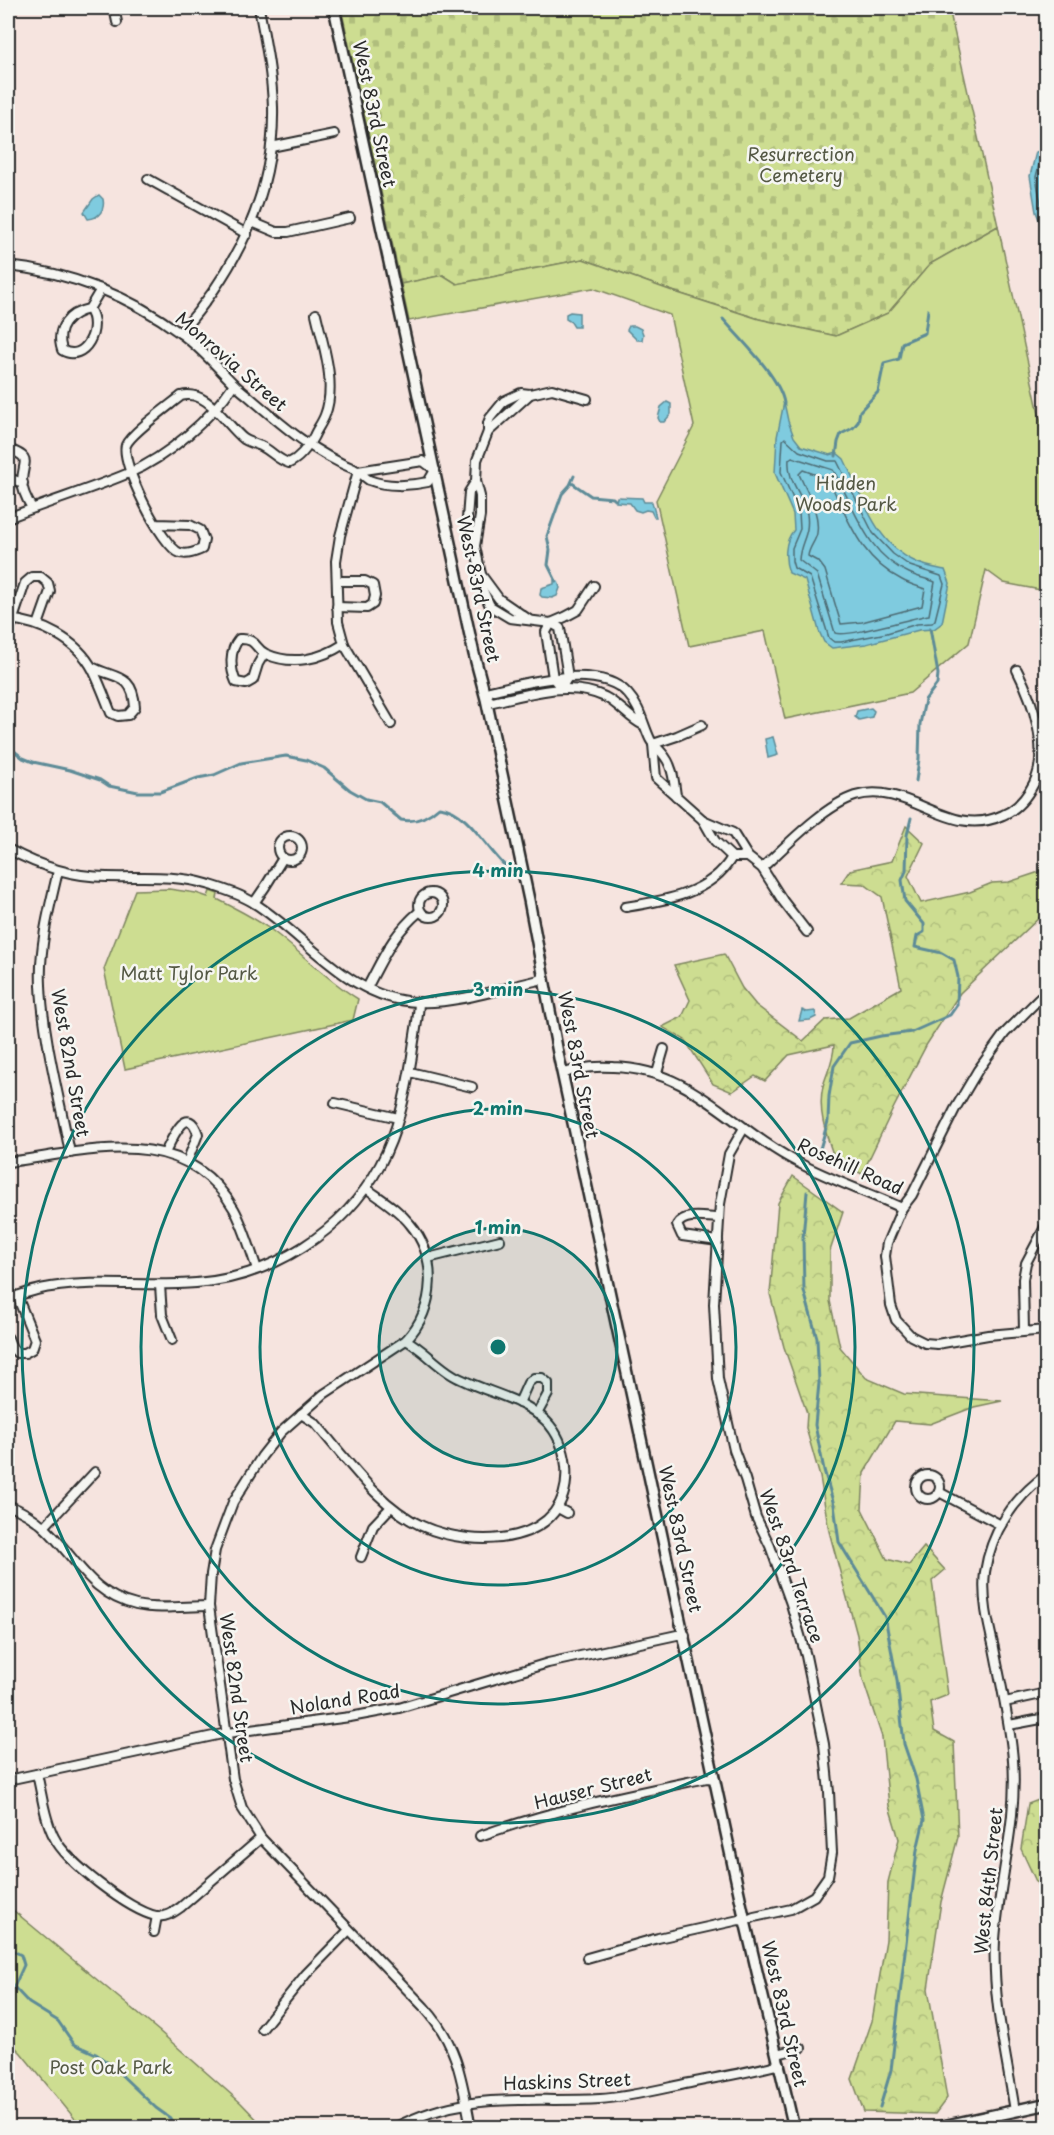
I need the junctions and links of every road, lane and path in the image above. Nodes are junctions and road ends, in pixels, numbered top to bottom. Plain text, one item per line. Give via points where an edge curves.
1 (114, 8) edge
2 (259, 8) edge
3 (334, 8) edge
4 (117, 22) dead end
5 (334, 134) dead end
6 (271, 147) junction
7 (148, 179) dead end
8 (350, 219) dead end
9 (252, 222) junction
10 (247, 234) junction
11 (8, 266) edge
12 (101, 289) junction
13 (89, 309) junction
14 (316, 314) dead end
15 (180, 333) junction
16 (234, 384) junction
17 (587, 399) dead end
18 (214, 409) junction
19 (308, 446) junction
20 (8, 449) edge
21 (435, 470) junction
22 (358, 471) junction
23 (131, 473) junction
24 (8, 478) edge
25 (476, 481) junction
26 (23, 483) junction
27 (32, 508) junction
28 (8, 518) edge
29 (156, 524) junction
30 (475, 546) junction
31 (337, 581) junction
32 (594, 586) dead end
33 (337, 608) junction
34 (10, 619) edge
35 (550, 623) junction
36 (38, 625) junction
37 (8, 634) edge
38 (344, 644) junction
39 (264, 654) junction
40 (92, 668) junction
41 (1017, 670) dead end
42 (568, 677) junction
43 (553, 678) junction
44 (561, 688) junction
45 (486, 699) junction
46 (391, 724) dead end
47 (643, 725) junction
48 (702, 725) dead end
49 (653, 744) junction
50 (676, 796) junction
51 (704, 820) junction
52 (8, 849) edge
53 (748, 856) junction
54 (732, 857) junction
55 (283, 858) dead end
56 (762, 868) junction
57 (58, 871) junction
58 (254, 903) junction
59 (625, 907) dead end
60 (420, 911) dead end
61 (807, 932) dead end
62 (544, 979) junction
63 (367, 988) junction
64 (1047, 992) edge
65 (419, 1002) junction
66 (664, 1049) dead end
67 (410, 1072) junction
68 (657, 1073) junction
69 (563, 1074) junction
70 (472, 1087) dead end
71 (335, 1102) dead end
72 (398, 1118) junction
73 (744, 1128) junction
74 (70, 1153) junction
75 (165, 1153) junction
76 (8, 1162) edge
77 (187, 1162) junction
78 (366, 1188) junction
79 (902, 1208) junction
80 (719, 1218) junction
81 (1047, 1225) edge
82 (500, 1240) dead end
83 (718, 1241) junction
84 (428, 1258) junction
85 (257, 1269) junction
86 (160, 1285) junction
87 (17, 1296) junction
88 (8, 1299) edge
89 (1047, 1330) edge
90 (1024, 1331) junction
91 (8, 1338) edge
92 (172, 1340) dead end
93 (406, 1340) junction
94 (519, 1403) junction
95 (301, 1414) junction
96 (537, 1414) junction
97 (96, 1472) dead end
98 (1047, 1475) edge
99 (939, 1492) dead end
100 (8, 1504) edge
101 (391, 1507) junction
102 (558, 1508) junction
103 (567, 1513) dead end
104 (1001, 1525) junction
105 (44, 1527) junction
106 (361, 1557) dead end
107 (209, 1606) junction
108 (685, 1635) junction
109 (1047, 1693) edge
110 (1005, 1702) junction
111 (1047, 1718) edge
112 (1009, 1725) junction
113 (227, 1733) junction
114 (37, 1774) junction
115 (715, 1779) junction
116 (8, 1780) edge
117 (480, 1836) dead end
118 (261, 1838) junction
119 (157, 1916) junction
120 (745, 1921) junction
121 (349, 1930) junction
122 (154, 1932) dead end
123 (587, 1958) dead end
124 (262, 2029) dead end
125 (801, 2048) dead end
126 (777, 2054) junction
127 (780, 2064) junction
128 (466, 2103) junction
129 (1047, 2104) edge
130 (1015, 2111) junction
131 (394, 2127) edge
132 (471, 2127) edge
133 (794, 2127) edge
134 (936, 2127) edge

1 - 4 street
2 - 6 street via 271,77
3 - 21 street, West 83rd Street
5 - 6 street
6 - 9 street
7 - 10 street
8 - 9 street via 288,232 276,232
9 - 10 street
10 - 15 street via 226,273
11 - 12 street, Monrovia Street via 66,277
12 - 13 street
12 - 15 street, Monrovia Street
13 - 13 street via 76,312 60,333 62,350 69,354 84,349 94,333 94,315
14 - 19 street via 329,394 324,418
15 - 16 street, Monrovia Street
16 - 18 street
16 - 19 street, Monrovia Street
17 - 25 street via 552,389 530,394 488,432 477,460
18 - 19 street via 244,439 280,461 296,460
18 - 23 street via 173,447
18 - 23 street via 196,396 181,396 127,443 125,452
19 - 22 street, Monrovia Street
20 - 26 street via 25,457
21 - 22 street via 423,461
21 - 22 street, Monrovia Street via 428,482 407,486 369,479
21 - 45 street, West 83rd Street
22 - 31 street via 340,536
23 - 27 street
23 - 29 street
24 - 26 street
25 - 30 street via 480,516
25 - 30 street via 467,502 467,519
26 - 27 street
27 - 28 street
29 - 29 street via 173,549 182,554 202,549 200,530 190,525
30 - 35 street via 481,574 499,599 528,619
31 - 33 street
31 - 33 street via 365,581 373,585 375,596 367,608
32 - 35 street via 578,610
33 - 38 street
34 - 36 street
34 - 36 street via 25,583 40,577 48,583 50,591
34 - 37 street
35 - 42 street via 560,628
35 - 43 street via 546,632
36 - 40 street via 71,644
38 - 39 street via 308,660
38 - 46 street
39 - 39 street via 254,642 239,639 233,646 232,658 236,682 246,684 253,680
40 - 40 street via 111,712 118,717 128,715 135,707 128,684 120,677
41 - 56 street via 1030,700 1040,746 1039,769 1030,791 1008,813 978,823 961,822 891,795 854,797 833,807
42 - 43 street
42 - 44 street
42 - 47 street via 595,678 627,692 639,709
43 - 44 street
43 - 45 street via 490,691
44 - 45 street via 493,702
44 - 47 street via 604,697
45 - 62 street, West 83rd Street
47 - 49 street
48 - 49 street
49 - 50 street via 671,766
49 - 50 street via 656,778
50 - 51 street
51 - 53 street via 733,833
51 - 54 street via 715,841
52 - 57 street
53 - 54 street
53 - 56 street
54 - 59 street via 714,877 686,893
55 - 58 street
56 - 61 street
57 - 58 street via 106,878 188,880
57 - 74 street, West 82nd Street via 45,931 40,984
58 - 63 street via 342,974
60 - 63 street via 394,937
62 - 65 street via 444,1001
62 - 69 street, West 83rd Street
63 - 65 street via 390,998
64 - 79 street, Rosehill Road via 1005,1034 978,1070
65 - 67 street
66 - 68 street
67 - 70 street
67 - 72 street
68 - 69 street, Rosehill Road via 604,1066
68 - 73 street, Rosehill Road via 698,1093
69 - 108 street, West 83rd Street
71 - 72 street
72 - 78 street via 387,1151
73 - 79 street, Rosehill Road via 796,1162
73 - 80 street, West 83rd Terrace via 729,1154
74 - 75 street via 130,1147
74 - 76 street
75 - 77 street
75 - 77 street via 177,1127 190,1122 198,1134
77 - 85 street via 210,1178 228,1199
78 - 84 street, West 82nd Street via 410,1223
78 - 85 street via 321,1235 291,1255
79 - 90 street via 886,1243 885,1256 891,1305 896,1320 911,1336 937,1344
80 - 83 street, West 83rd Terrace
80 - 83 street via 686,1217 677,1225 682,1236
81 - 90 street via 1026,1263
82 - 84 street
83 - 120 street, West 83rd Terrace via 718,1379 756,1517 780,1574 806,1656 823,1736 831,1822 831,1864 825,1883 814,1896 791,1909
84 - 93 street, West 82nd Street via 425,1307
85 - 86 street via 223,1280
86 - 87 street via 72,1284
86 - 92 street via 162,1315
87 - 88 street
87 - 91 street via 34,1340 32,1349 17,1353
89 - 90 street
93 - 94 street via 454,1375
93 - 95 street, West 82nd Street via 324,1394
94 - 96 street
94 - 96 street via 528,1383 542,1378 548,1383 548,1394
95 - 101 street via 315,1423
95 - 107 street, West 82nd Street via 262,1456 233,1502 215,1550
96 - 102 street via 554,1431 565,1454 566,1473
97 - 105 street
98 - 104 street, West 84th Street via 1019,1498
99 - 104 street
100 - 105 street
101 - 102 street via 421,1526 444,1534 486,1540 524,1533
101 - 106 street via 373,1527
102 - 103 street
104 - 110 street, West 84th Street via 989,1554 984,1595
105 - 107 street via 85,1576 112,1596 153,1607
107 - 113 street, West 82nd Street
108 - 113 street, Noland Road via 558,1660 388,1710
108 - 115 street, West 83rd Street
109 - 110 street
110 - 112 street, West 84th Street
111 - 112 street
112 - 130 street, West 84th Street via 1014,1783 997,1917 995,1978
113 - 114 street, Noland Road
113 - 118 street, West 82nd Street via 233,1779 242,1808
114 - 116 street, Noland Road
114 - 119 street via 53,1836 62,1851 131,1905
115 - 117 street, Hauser Street via 594,1802
115 - 120 street, West 83rd Street
118 - 119 street via 182,1907 169,1915
118 - 121 street, West 82nd Street
119 - 122 street
120 - 123 street, West 83rd Terrace via 657,1938
120 - 126 street, West 83rd Street
121 - 124 street via 306,1974
121 - 128 street, West 82nd Street via 439,2025 454,2052
125 - 126 street
126 - 127 street, West 83rd Street
127 - 128 street, Haskins Street via 629,2096
127 - 133 street, West 83rd Street
128 - 131 street, Haskins Street
128 - 132 street, West 82nd Street
129 - 130 main road
130 - 134 main road

